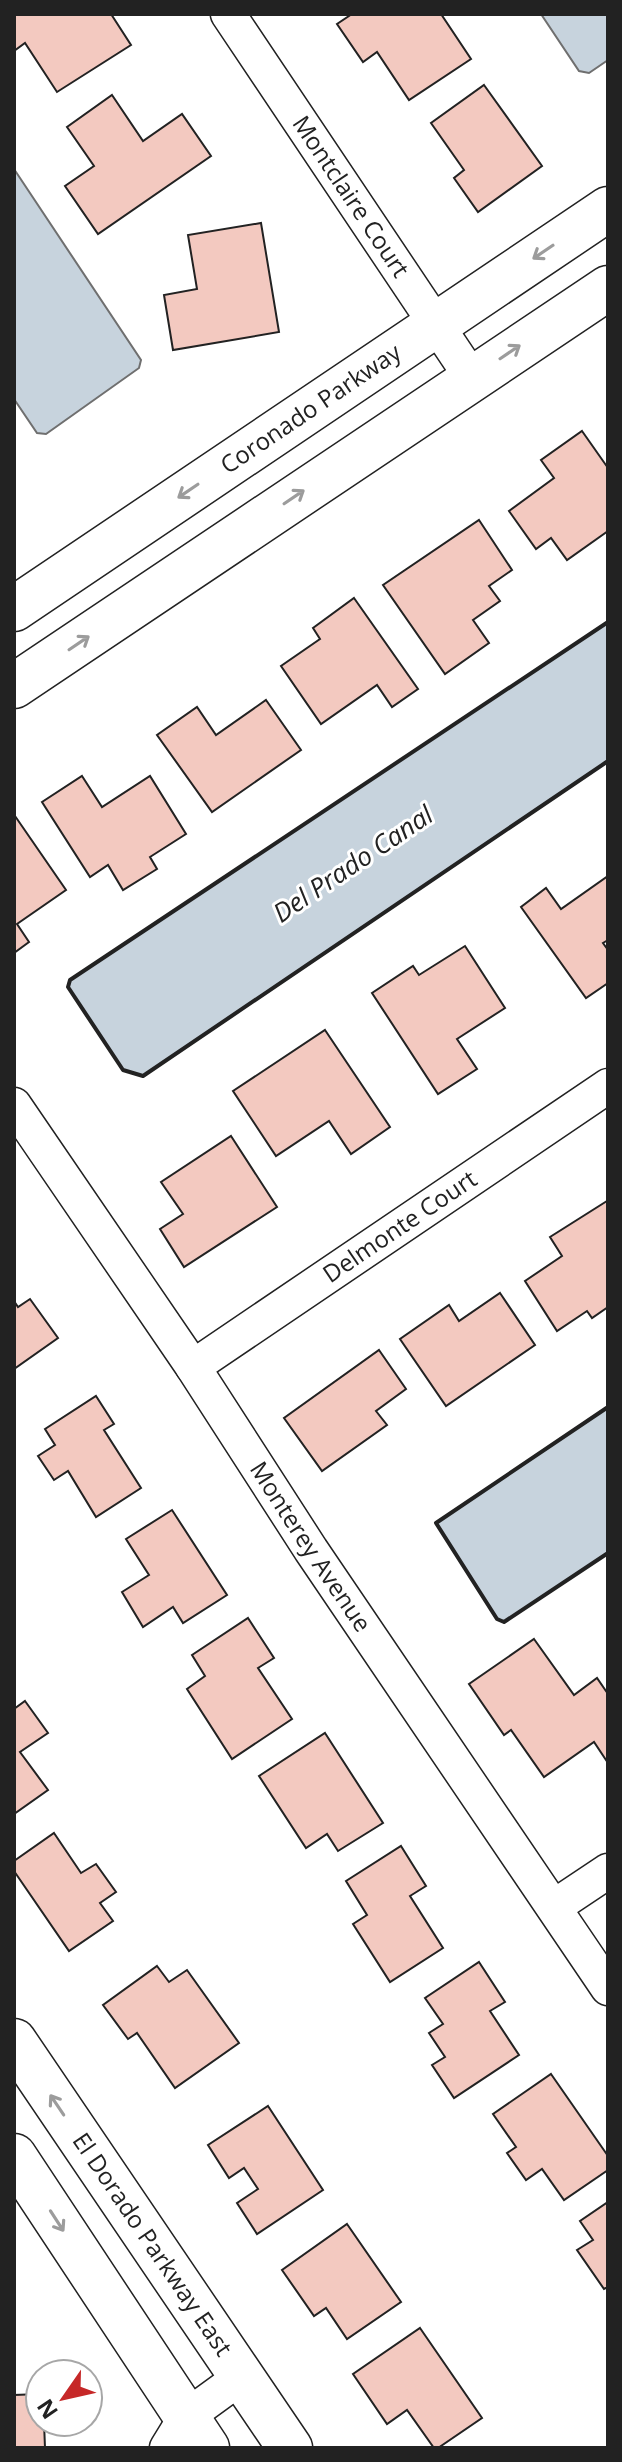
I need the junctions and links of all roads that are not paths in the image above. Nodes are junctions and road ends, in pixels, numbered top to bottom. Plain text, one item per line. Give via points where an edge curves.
1 (228, 14) edge
2 (608, 209) edge
3 (608, 288) edge
4 (437, 324) junction
5 (472, 378) junction
6 (14, 609) edge
7 (14, 686) edge
8 (608, 1086) edge
9 (14, 1105) edge
10 (193, 1367) junction
11 (608, 1871) edge
12 (554, 1907) junction
13 (608, 1988) edge
14 (14, 2041) edge
15 (14, 2156) edge
16 (241, 2377) junction
17 (187, 2438) edge
18 (290, 2448) edge

1 - 4 street, Montclaire Court
2 -> 4 street, Coronado Parkway
5 -> 3 street
4 - 5 street, Montclaire Court
4 -> 6 street, Coronado Parkway
7 -> 5 street
8 - 10 street, Delmonte Court
9 - 10 street, Monterey Avenue
10 - 12 street, Monterey Avenue
11 - 12 street
12 - 13 street, Monterey Avenue
16 -> 14 street, El Dorado Parkway East
15 -> 17 street
16 - 17 street
16 - 18 street, El Dorado Parkway East

